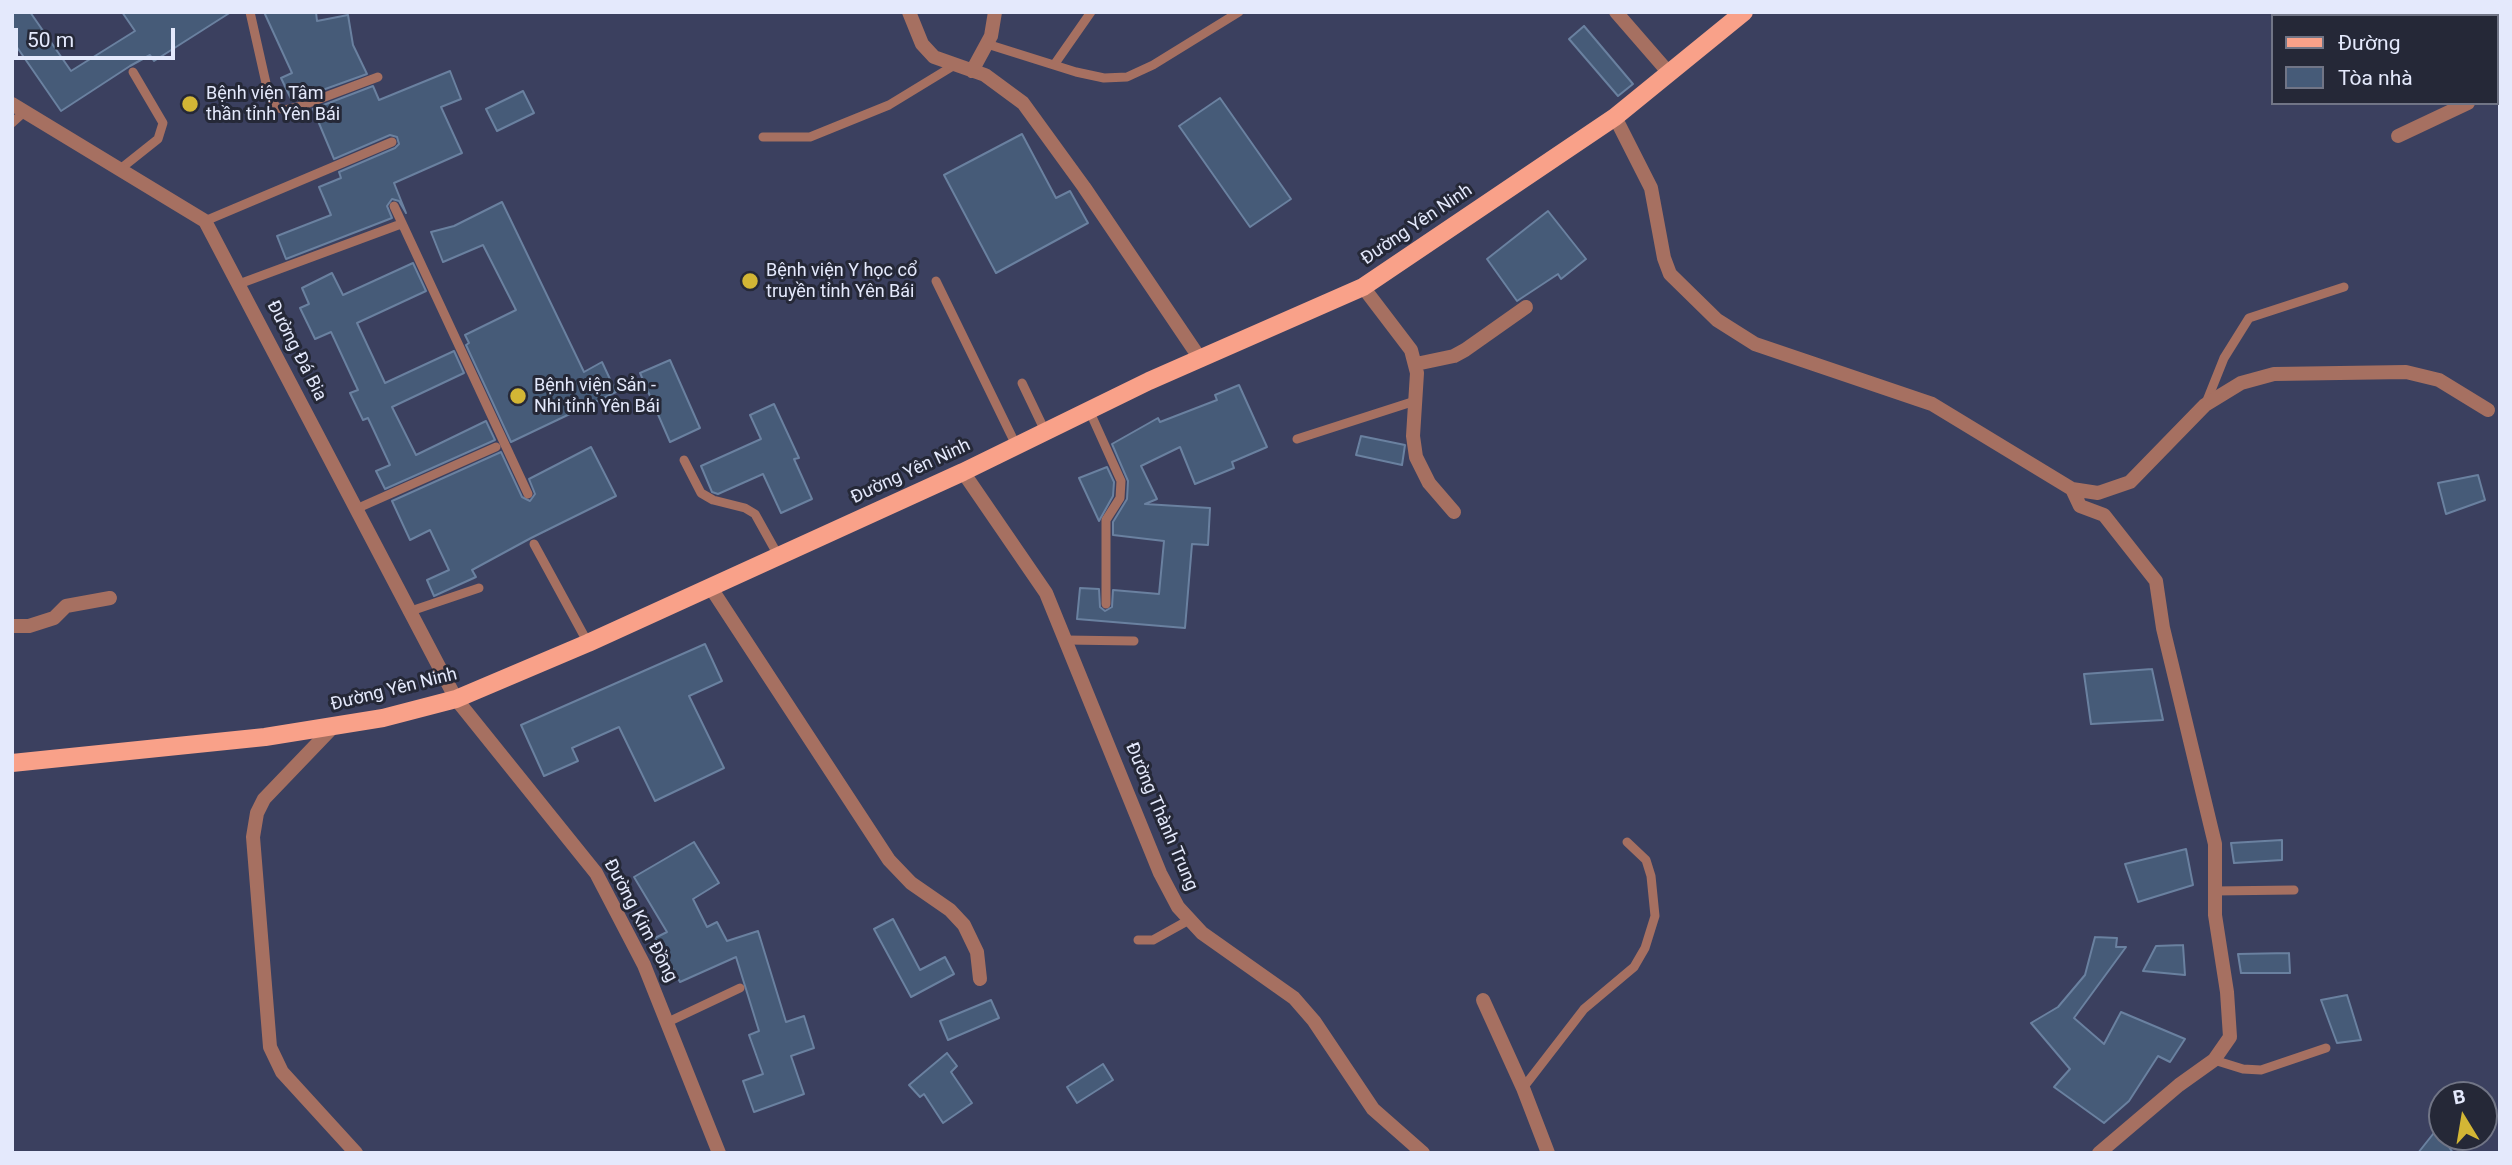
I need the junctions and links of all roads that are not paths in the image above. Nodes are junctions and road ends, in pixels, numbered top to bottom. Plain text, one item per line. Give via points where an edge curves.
1 (250, 12) edge
2 (909, 12) edge
3 (995, 12) edge
4 (1091, 12) edge
5 (1239, 12) edge
6 (1616, 12) edge
7 (1744, 12) edge
8 (987, 44) junction
9 (1054, 65) junction
10 (953, 66) junction
11 (972, 71) junction
12 (133, 72) dead end
13 (1669, 73) junction
14 (378, 77) dead end
15 (2465, 105) edge
16 (16, 113) edge
17 (1615, 117) junction
18 (2398, 136) dead end
19 (763, 137) dead end
20 (392, 142) dead end
21 (119, 170) junction
22 (394, 206) dead end
23 (205, 221) junction
24 (401, 223) junction
25 (936, 281) dead end
26 (239, 284) junction
27 (1363, 287) junction
28 (2344, 287) dead end
29 (1526, 307) dead end
30 (1201, 360) junction
31 (1416, 364) junction
32 (1022, 383) dead end
33 (1415, 401) junction
34 (2205, 405) junction
35 (1089, 410) junction
36 (2488, 410) dead end
37 (1045, 431) junction
38 (1297, 439) dead end
39 (1016, 445) junction
40 (496, 447) dead end
41 (684, 460) dead end
42 (963, 472) junction
43 (2072, 489) junction
44 (528, 494) dead end
45 (356, 509) junction
46 (1454, 512) dead end
47 (534, 544) dead end
48 (779, 557) junction
49 (479, 588) dead end
50 (711, 588) junction
51 (110, 597) dead end
52 (1105, 604) dead end
53 (408, 612) junction
54 (12, 626) edge
55 (1066, 640) junction
56 (1134, 641) dead end
57 (588, 643) junction
58 (456, 699) junction
59 (334, 726) junction
60 (12, 763) edge
61 (1628, 842) dead end
62 (2294, 890) dead end
63 (2214, 891) junction
64 (1189, 920) junction
65 (1138, 940) dead end
66 (981, 979) dead end
67 (740, 988) dead end
68 (1483, 1000) dead end
69 (668, 1021) junction
70 (2326, 1048) dead end
71 (2214, 1060) junction
72 (1523, 1088) junction
73 (356, 1153) edge
74 (719, 1153) edge
75 (1423, 1153) edge
76 (1548, 1153) edge
77 (2099, 1153) edge

1 - 14 lane via 268,92 276,107 298,107
2 - 10 street via 928,52
3 - 8 street
4 - 9 lane
5 - 9 lane via 1127,76 1104,78
6 - 13 street
7 - 13 main road, Đường Yên Ninh
8 - 9 lane
8 - 11 street
10 - 11 street
10 - 19 lane via 889,105 810,137
11 - 30 street via 1010,91 1035,117
12 - 21 lane via 163,123 158,139
13 - 17 main road, Đường Yên Ninh
15 - 18 street
16 - 21 street
17 - 27 main road, Đường Yên Ninh
17 - 43 street via 1651,188 1670,274 1717,320 1755,344 1932,404
20 - 23 lane
21 - 23 street
22 - 24 lane
23 - 26 street, Đường Đá Bia
24 - 26 lane
24 - 44 lane
25 - 39 lane
26 - 45 street, Đường Đá Bia
27 - 30 main road, Đường Yên Ninh
27 - 31 street via 1411,350
28 - 34 lane via 2249,318 2224,358
29 - 31 street via 1454,356
30 - 35 main road, Đường Yên Ninh
31 - 33 street
32 - 37 lane
33 - 38 lane
33 - 46 street via 1413,436 1419,466
34 - 36 street via 2241,383 2274,374 2406,372 2439,380
34 - 43 street via 2130,482 2098,493
35 - 37 main road, Đường Yên Ninh
35 - 52 lane via 1121,481 1120,498 1106,520
37 - 39 main road, Đường Yên Ninh
39 - 42 main road, Đường Yên Ninh
40 - 45 lane
41 - 48 lane via 701,493 755,514
42 - 48 main road, Đường Yên Ninh
42 - 55 street, Đường Thành Trung via 1036,576
43 - 63 street via 2080,506 2104,515 2156,581 2215,845
45 - 53 street, Đường Đá Bia
47 - 57 lane
48 - 50 main road, Đường Yên Ninh
49 - 53 lane
50 - 57 main road, Đường Yên Ninh
50 - 66 street via 889,860 964,925 977,952
51 - 54 street via 66,606 54,618 29,626
53 - 58 street, Đường Đá Bia
55 - 56 lane
55 - 64 street, Đường Thành Trung via 1168,892
57 - 58 main road, Đường Yên Ninh
58 - 59 main road, Đường Yên Ninh
58 - 69 street, Đường Kim Đồng via 596,873
59 - 60 main road, Đường Yên Ninh
59 - 73 street via 264,799 254,837 270,1047 282,1072
61 - 72 lane via 1646,860 1651,876 1655,916 1645,948 1634,967 1584,1009
62 - 63 lane
63 - 71 street via 2230,1037
64 - 65 lane via 1153,940
64 - 75 street, Đường Thành Trung via 1294,998 1373,1109
67 - 69 lane
68 - 72 street
69 - 74 street, Đường Kim Đồng
70 - 71 lane via 2261,1070
71 - 77 street
72 - 76 street

